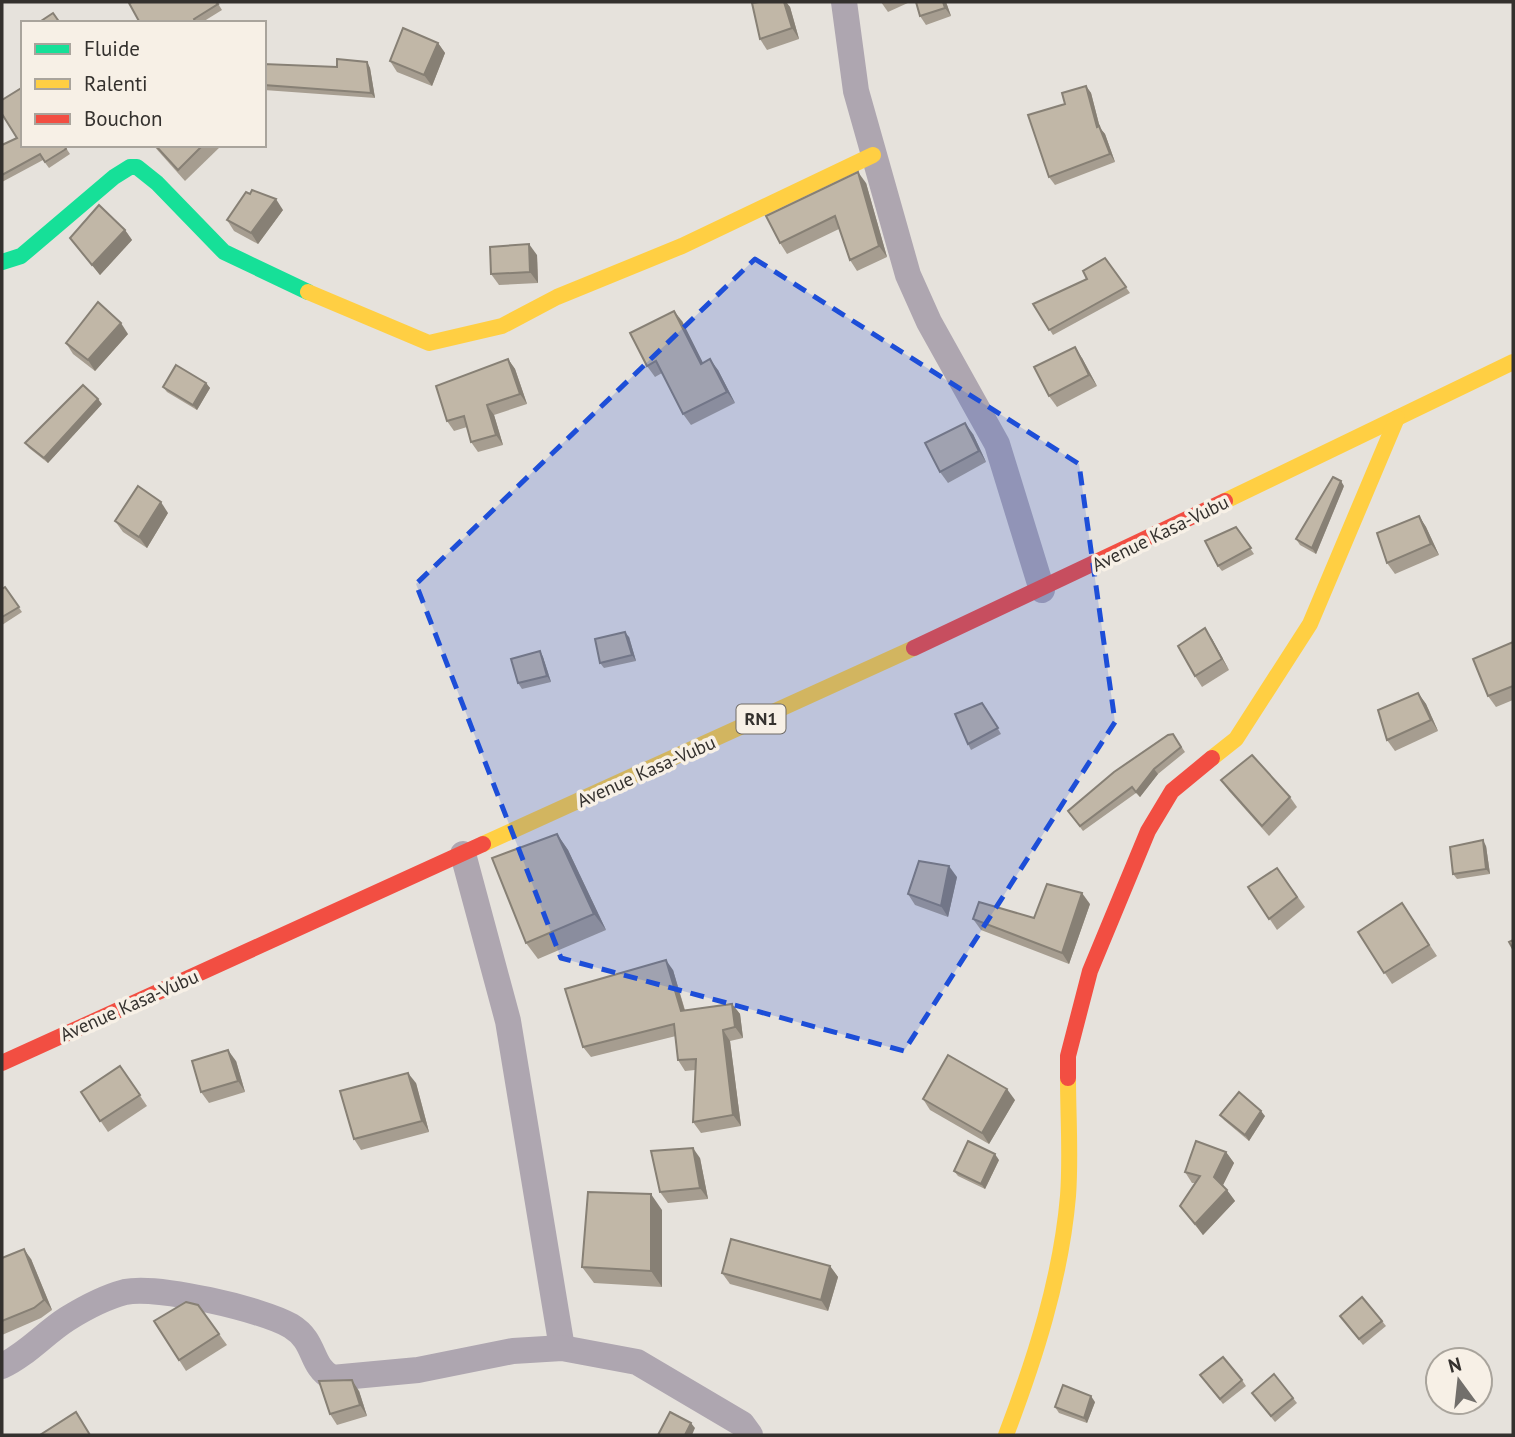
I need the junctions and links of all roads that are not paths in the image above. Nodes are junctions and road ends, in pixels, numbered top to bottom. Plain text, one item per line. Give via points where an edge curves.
1 (844, 2) edge
2 (873, 155) junction
3 (2, 262) edge
4 (1513, 362) edge
5 (1397, 418) junction
6 (1042, 590) junction
7 (463, 853) junction
8 (2, 1063) edge
9 (562, 1348) junction
10 (2, 1366) edge
11 (750, 1435) edge
12 (1006, 1435) edge

1 - 2 street via 856,91
2 - 3 main road via 502,326 436,343 345,309 224,252 136,167 114,177 21,256
2 - 6 street via 908,275 997,444
4 - 5 main road, Avenue Kasa-Vubu / RN1
5 - 6 main road, Avenue Kasa-Vubu / RN1
5 - 12 main road via 1310,624 1236,739 1172,791 1148,831 1090,971 1068,1056 1068,1195 1058,1266
6 - 7 main road, Avenue Kasa-Vubu / RN1
7 - 8 main road, Avenue Kasa-Vubu / RN1
7 - 9 street via 508,1021
9 - 10 street via 513,1350 418,1370 332,1378 320,1372 306,1337 288,1325 262,1313 175,1293 145,1291 124,1292 67,1319
9 - 11 street via 637,1362 742,1424

